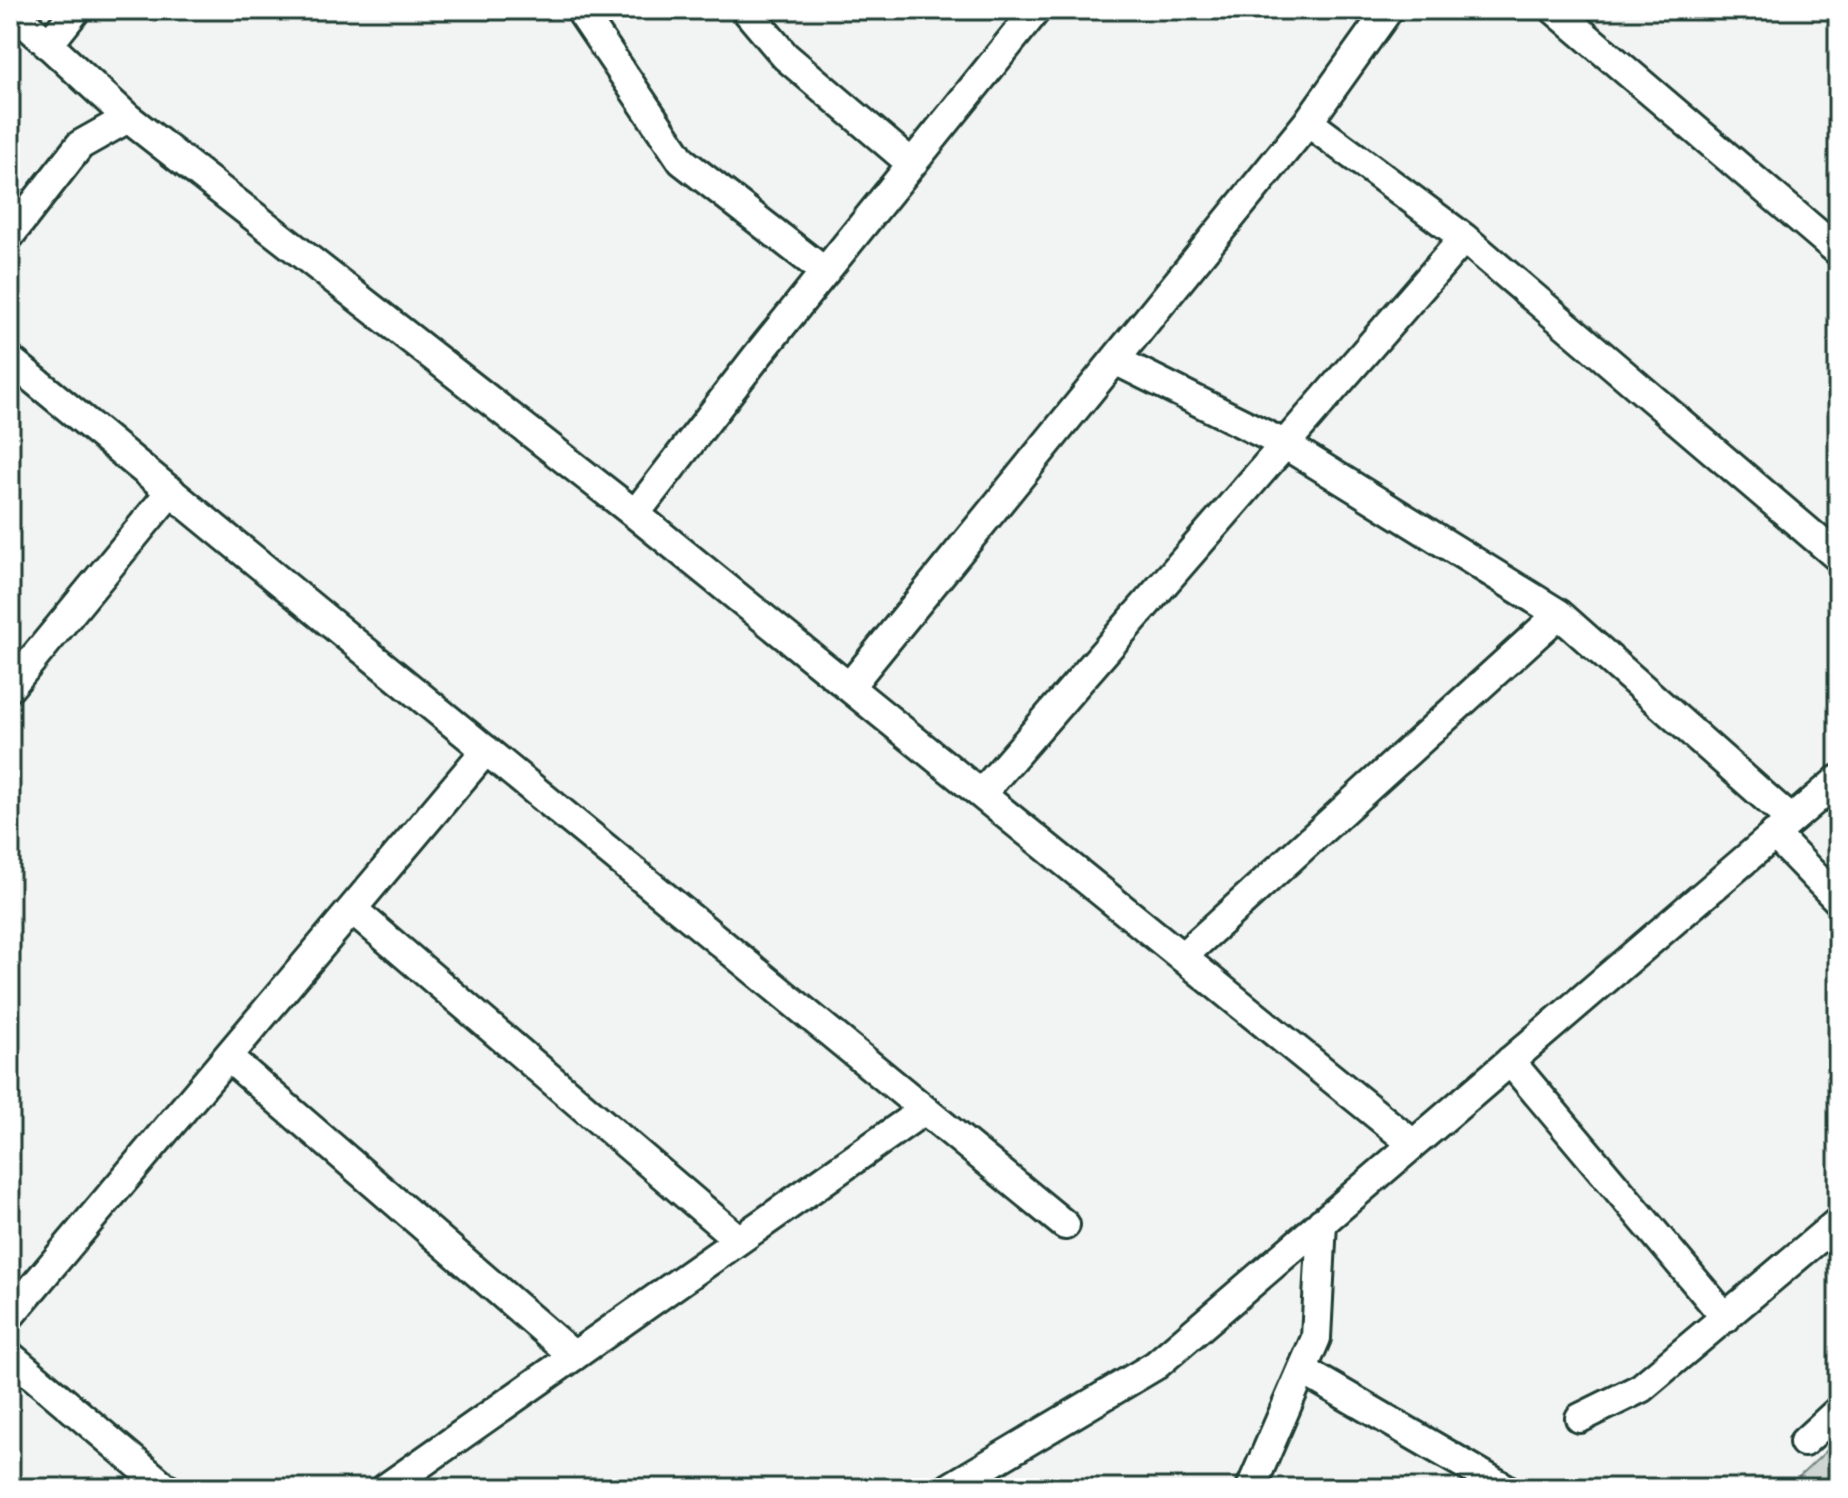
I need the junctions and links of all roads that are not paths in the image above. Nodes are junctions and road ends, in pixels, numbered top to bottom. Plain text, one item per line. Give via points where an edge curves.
1 (11, 10) edge
2 (76, 10) edge
3 (580, 10) edge
4 (746, 10) edge
5 (1036, 10) edge
6 (1388, 10) edge
7 (1555, 10) edge
8 (48, 45) junction
9 (128, 118) junction
10 (1308, 122) junction
11 (912, 164) junction
12 (10, 235) edge
13 (1464, 238) junction
14 (1838, 251) edge
15 (825, 272) junction
16 (10, 360) edge
17 (1115, 360) junction
18 (1286, 445) junction
19 (171, 491) junction
20 (635, 514) junction
21 (1838, 557) edge
22 (1559, 614) junction
23 (10, 687) edge
24 (849, 687) junction
25 (486, 750) junction
26 (1838, 780) edge
27 (981, 794) junction
28 (1783, 827) junction
29 (1838, 900) edge
30 (352, 909) junction
31 (1182, 957) junction
32 (228, 1057) junction
33 (1510, 1061) junction
34 (924, 1110) junction
35 (1413, 1144) junction
36 (1322, 1222) junction
37 (1838, 1222) edge
38 (1065, 1225) dead end
39 (739, 1240) junction
40 (10, 1315) edge
41 (1726, 1318) junction
42 (10, 1356) edge
43 (574, 1356) junction
44 (1302, 1370) junction
45 (1838, 1411) edge
46 (1580, 1418) dead end
47 (1804, 1442) dead end
48 (166, 1488) edge
49 (386, 1488) edge
50 (949, 1488) edge
51 (1251, 1488) edge
52 (1505, 1488) edge

1 - 8 street
2 - 8 street
3 - 15 street via 682,161
4 - 11 street via 785,56
5 - 11 street
6 - 10 street
7 - 14 street
8 - 9 street
9 - 12 street via 80,145
9 - 20 street
10 - 13 street
10 - 17 street
11 - 15 street
13 - 18 street
13 - 21 street
15 - 20 street
16 - 19 street
17 - 18 street
17 - 24 street
18 - 22 street
18 - 27 street
19 - 23 street
19 - 25 street
20 - 24 street
22 - 28 street
22 - 31 street
24 - 27 street
25 - 30 street
25 - 34 street
26 - 28 street
27 - 31 street
28 - 29 street
28 - 33 street
30 - 32 street
30 - 39 street
31 - 35 street
32 - 40 street
32 - 43 street
33 - 35 street
33 - 41 street
34 - 38 street
34 - 39 street
35 - 36 street
36 - 44 street via 1316,1338
36 - 50 street via 1156,1365
37 - 41 street
39 - 43 street
41 - 46 street via 1641,1388
42 - 48 street
43 - 49 street
44 - 51 street
44 - 52 street
45 - 47 street

